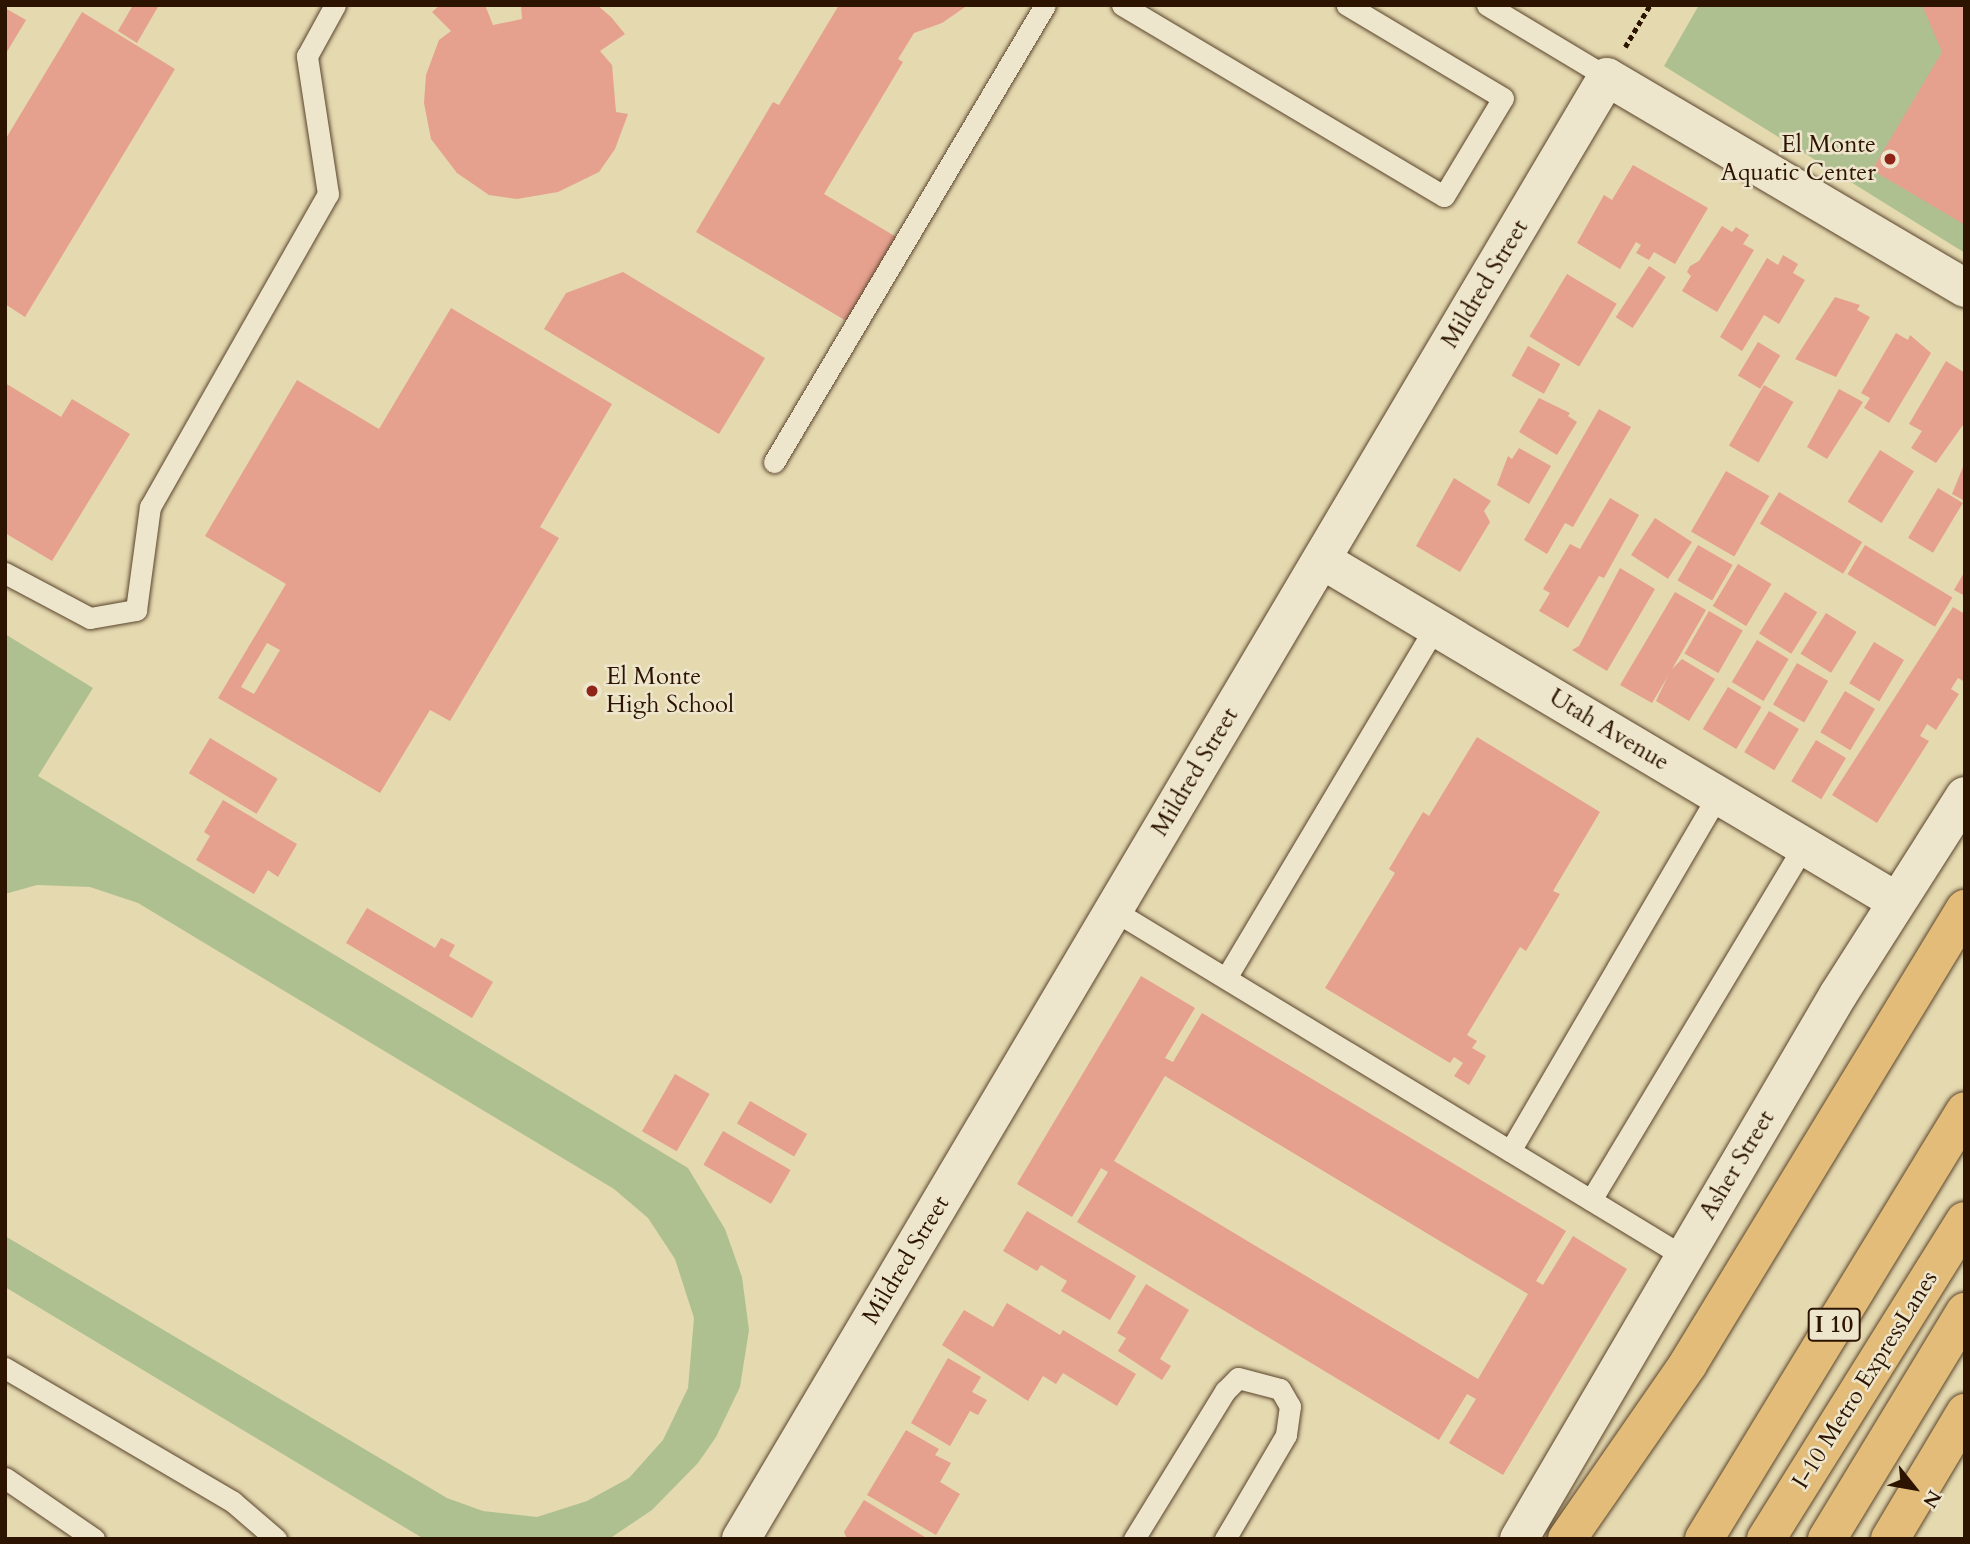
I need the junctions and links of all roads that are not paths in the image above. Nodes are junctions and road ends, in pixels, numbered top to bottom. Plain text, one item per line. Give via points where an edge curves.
1 (335, 5) edge
2 (1045, 5) edge
3 (1122, 5) edge
4 (1347, 5) edge
5 (1487, 5) edge
6 (1520, 14) edge
7 (1607, 77) junction
8 (1965, 288) edge
9 (774, 462) dead end
10 (1322, 560) junction
11 (5, 573) edge
12 (1436, 627) junction
13 (1718, 795) junction
14 (1965, 796) edge
15 (1804, 846) junction
16 (1896, 901) junction
17 (1965, 909) edge
18 (1113, 911) junction
19 (1226, 978) junction
20 (1965, 1111) edge
21 (1510, 1151) junction
22 (1591, 1200) junction
23 (1965, 1221) edge
24 (1683, 1256) junction
25 (1965, 1312) edge
26 (5, 1368) edge
27 (1965, 1413) edge
28 (5, 1478) edge
29 (94, 1539) edge
30 (276, 1539) edge
31 (741, 1539) edge
32 (1134, 1539) edge
33 (1225, 1539) edge
34 (1519, 1539) edge
35 (1567, 1539) edge
36 (1704, 1539) edge
37 (1766, 1539) edge
38 (1828, 1539) edge
39 (1890, 1539) edge

1 - 11 lane via 306,56 328,194 150,507 136,610 90,618
2 - 9 lane
3 - 4 lane via 1444,196 1503,99
5 - 6 lane
6 - 7 lane
7 - 8 street
7 - 10 street, Mildred Street
10 - 12 street, Utah Avenue
10 - 18 street, Mildred Street
12 - 13 street, Utah Avenue
12 - 19 lane
13 - 15 street, Utah Avenue
13 - 21 lane
14 - 16 street, Asher Street
15 - 16 street, Utah Avenue
15 - 22 lane
16 - 24 street, Asher Street
17 - 35 highway via 1688,1364
18 - 19 lane
18 - 31 street, Mildred Street
19 - 21 lane
20 - 36 highway, I 10
21 - 22 lane
22 - 24 lane
23 - 37 highway, I-10 Metro ExpressLanes
24 - 34 street, Asher Street
25 - 38 highway, I-10 Metro ExpressLanes
26 - 30 lane via 233,1502
27 - 39 highway
28 - 29 lane
32 - 33 lane via 1225,1391 1238,1378 1280,1389 1290,1406 1286,1435

